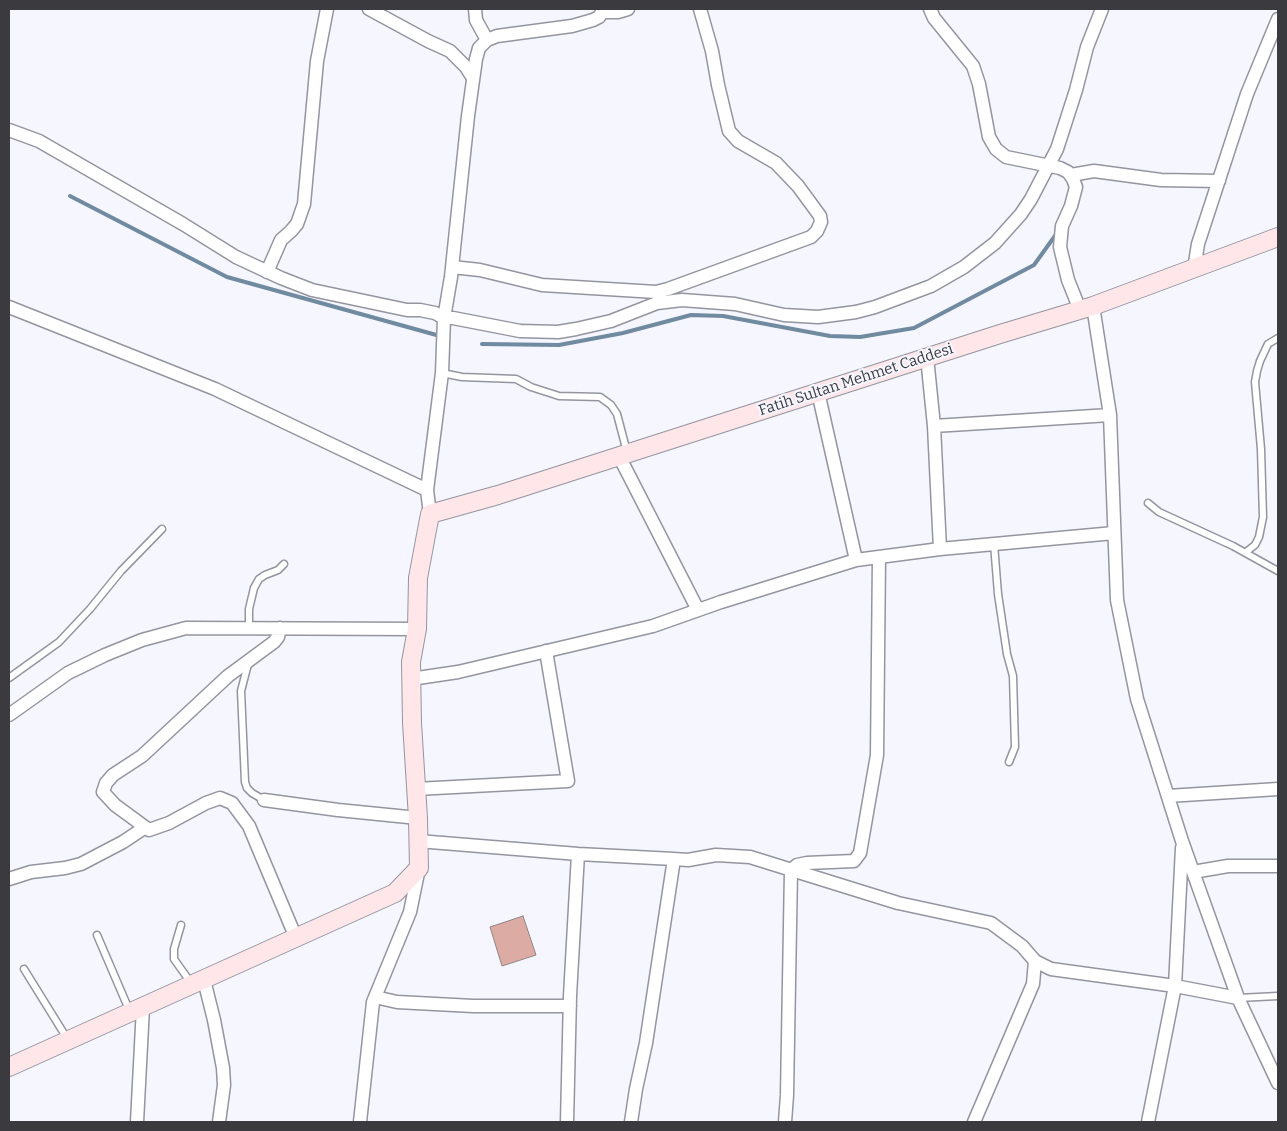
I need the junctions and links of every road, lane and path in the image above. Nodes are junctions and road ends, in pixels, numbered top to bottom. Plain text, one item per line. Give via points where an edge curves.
1 (327, 9) edge
2 (369, 9) edge
3 (474, 9) edge
4 (628, 9) edge
5 (700, 9) edge
6 (930, 9) edge
7 (1102, 9) edge
8 (603, 10) edge
9 (1278, 19) edge
10 (487, 40) junction
11 (474, 78) junction
12 (9, 130) edge
13 (1048, 166) junction
14 (1071, 175) junction
15 (1219, 181) junction
16 (1278, 237) edge
17 (452, 266) junction
18 (1194, 269) junction
19 (267, 272) junction
20 (9, 307) edge
21 (1087, 308) junction
22 (444, 318) junction
23 (1278, 338) edge
24 (927, 357) junction
25 (442, 373) junction
26 (818, 392) junction
27 (1110, 415) junction
28 (934, 426) junction
29 (623, 455) junction
30 (427, 490) junction
31 (1148, 503) dead end
32 (430, 514) junction
33 (162, 529) dead end
34 (1114, 533) junction
35 (994, 544) junction
36 (940, 549) junction
37 (1246, 552) junction
38 (879, 557) junction
39 (856, 560) junction
40 (284, 564) dead end
41 (1278, 571) edge
42 (698, 610) junction
43 (249, 628) junction
44 (280, 628) junction
45 (417, 629) junction
46 (546, 651) junction
47 (249, 661) junction
48 (9, 678) edge
49 (411, 679) junction
50 (9, 715) edge
51 (1009, 762) dead end
52 (416, 789) junction
53 (1278, 789) edge
54 (1168, 796) junction
55 (264, 800) joint
56 (418, 818) junction
57 (144, 828) junction
58 (418, 841) junction
59 (1182, 841) junction
60 (578, 854) junction
61 (674, 859) junction
62 (1278, 866) edge
63 (419, 868) junction
64 (792, 870) junction
65 (1193, 872) junction
66 (9, 879) edge
67 (181, 925) dead end
68 (97, 935) dead end
69 (296, 938) junction
70 (1035, 961) junction
71 (24, 969) dead end
72 (198, 982) junction
73 (1175, 986) junction
74 (1278, 996) edge
75 (375, 997) junction
76 (1238, 998) junction
77 (570, 1006) junction
78 (136, 1010) junction
79 (68, 1040) junction
80 (9, 1067) edge
81 (1278, 1083) edge
82 (361, 1121) edge
83 (137, 1122) edge
84 (220, 1122) edge
85 (567, 1122) edge
86 (632, 1122) edge
87 (785, 1122) edge
88 (974, 1122) edge
89 (1148, 1122) edge

1 - 19 street via 317,61 304,204 297,224 280,240
2 - 11 street via 450,51
3 - 10 street
4 - 8 street via 618,12
5 - 17 street via 729,131 776,163 798,186 820,216 817,231 811,237 656,292 542,285
6 - 13 street via 973,66 989,137 996,149 1006,157
7 - 13 street via 1087,47 1057,149
8 - 10 street via 593,20 579,24
9 - 15 street via 1247,94
10 - 11 street via 479,48
11 - 17 street
12 - 19 street via 39,141
13 - 14 street
13 - 22 street via 1021,214 980,255 931,286 856,312 799,317 735,304 672,301 594,326 558,332 502,329
14 - 15 street via 1094,171 1161,180
14 - 21 street via 1076,187 1062,226 1060,247 1068,280
15 - 18 street via 1198,244
16 - 18 street, Fatih Sultan Mehmet Caddesi
17 - 22 street
18 - 21 street, Fatih Sultan Mehmet Caddesi
19 - 22 street via 312,290 435,313
20 - 30 street via 215,389
21 - 24 street, Fatih Sultan Mehmet Caddesi
21 - 27 street
22 - 25 street
23 - 37 lane via 1268,344 1257,371 1262,517 1259,537
24 - 26 street, Fatih Sultan Mehmet Caddesi
24 - 28 street
25 - 29 lane via 516,379 559,396 600,397 617,414
25 - 30 street
26 - 29 street, Fatih Sultan Mehmet Caddesi
26 - 39 street
27 - 28 street
27 - 34 street
28 - 36 street
29 - 32 street, Fatih Sultan Mehmet Caddesi
29 - 42 street
30 - 32 street
31 - 37 lane via 1159,512
32 - 45 street via 418,578
33 - 48 lane via 59,642
34 - 35 street
34 - 54 street via 1117,600 1133,681
35 - 36 street
35 - 51 lane via 998,594 1013,676 1014,747
36 - 38 street
37 - 41 lane
38 - 39 street
38 - 64 street via 877,755 860,853 854,861 807,863
39 - 42 street
40 - 43 lane via 265,575 254,588
42 - 46 street via 653,626
43 - 44 street
43 - 50 street via 186,628 142,640 68,673
44 - 45 street
44 - 47 street via 274,642
45 - 49 street
46 - 49 street via 458,672
46 - 52 street via 568,781
47 - 55 lane via 240,691 244,782 252,794
47 - 57 street via 228,676 159,742 106,783 103,792 107,798
49 - 52 street
52 - 56 street
53 - 54 street
54 - 59 street
55 - 56 street
56 - 58 street
57 - 66 street via 81,864
57 - 69 street via 152,830 220,798 232,803 249,826
58 - 60 street
58 - 63 street
59 - 65 street
59 - 73 street
60 - 61 street
60 - 77 street
61 - 64 street via 716,855 750,857
61 - 86 street
62 - 65 street via 1228,866
63 - 69 street via 395,893
63 - 75 street via 410,912
64 - 70 street via 898,903 991,923 1022,946
64 - 87 street
65 - 76 street
67 - 72 lane via 174,959
68 - 78 lane
69 - 72 street
70 - 73 street via 1051,969
70 - 88 street via 1033,984
71 - 79 lane
72 - 78 street
72 - 84 street via 214,1020 223,1068
73 - 76 street
73 - 89 street
74 - 76 lane
75 - 77 street via 397,1002 473,1006
75 - 82 street
76 - 81 street
77 - 85 street
78 - 79 street
78 - 83 street
79 - 80 street

